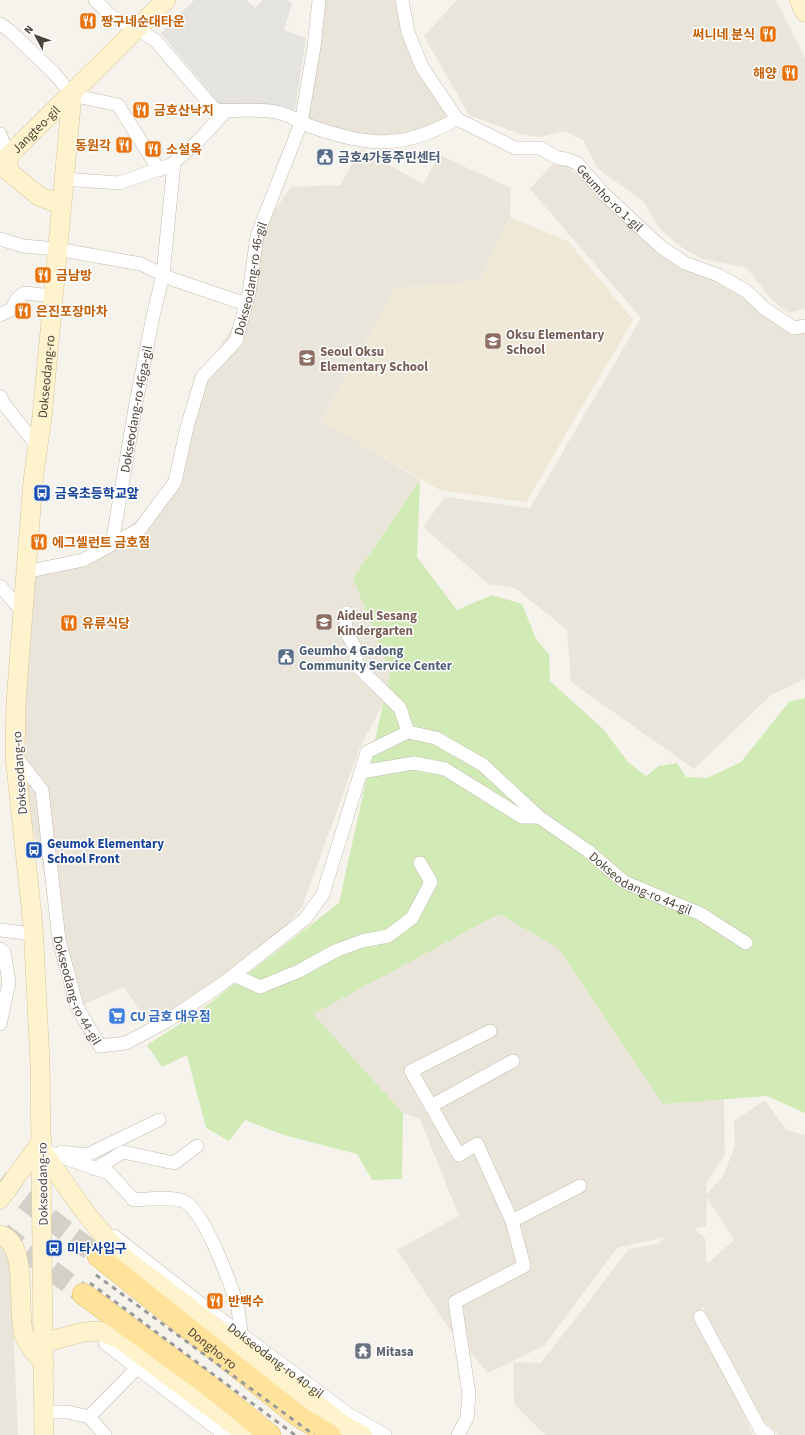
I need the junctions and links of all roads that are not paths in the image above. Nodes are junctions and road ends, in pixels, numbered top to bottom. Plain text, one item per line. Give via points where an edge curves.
1 (95, 0) edge
2 (166, 0) edge
3 (319, 0) edge
4 (402, 0) edge
5 (799, 0) edge
6 (805, 12) edge
7 (0, 24) edge
8 (138, 29) junction
9 (72, 95) junction
10 (226, 111) junction
11 (457, 119) junction
12 (301, 123) junction
13 (0, 134) edge
14 (4, 160) edge
15 (174, 162) junction
16 (159, 170) junction
17 (63, 179) junction
18 (61, 204) junction
19 (0, 239) edge
20 (57, 249) junction
21 (163, 274) junction
22 (53, 296) junction
23 (246, 304) junction
24 (0, 315) edge
25 (805, 326) edge
26 (0, 396) edge
27 (38, 447) junction
28 (112, 544) junction
29 (25, 572) junction
30 (0, 586) edge
31 (22, 611) junction
32 (347, 613) dead end
33 (408, 732) junction
34 (15, 756) junction
35 (361, 772) junction
36 (539, 817) junction
37 (420, 863) dead end
38 (0, 930) edge
39 (33, 934) junction
40 (746, 943) dead end
41 (0, 948) edge
42 (234, 975) junction
43 (0, 1024) edge
44 (490, 1031) dead end
45 (513, 1061) dead end
46 (431, 1106) junction
47 (159, 1120) dead end
48 (42, 1145) junction
49 (197, 1146) dead end
50 (95, 1169) junction
51 (580, 1186) dead end
52 (0, 1199) edge
53 (96, 1221) junction
54 (512, 1221) junction
55 (0, 1235) edge
56 (98, 1256) tunnel mouth
57 (84, 1294) tunnel mouth
58 (700, 1317) dead end
59 (241, 1334) junction
60 (43, 1343) junction
61 (105, 1343) dead end
62 (44, 1363) junction
63 (138, 1367) junction
64 (44, 1412) junction
65 (89, 1417) junction
66 (208, 1422) junction
67 (44, 1435) edge
68 (105, 1435) edge
69 (212, 1435) edge
70 (225, 1435) edge
71 (247, 1435) edge
72 (270, 1435) edge
73 (330, 1435) edge
74 (362, 1435) edge
75 (385, 1435) edge
76 (458, 1435) edge
77 (768, 1435) edge

1 - 8 street via 112,17
2 - 8 main road
3 - 12 street, Dokseodang-ro 46-gil
4 - 11 street, Geumho-ro 1-gil via 408,32 422,67
5 - 6 main road
7 - 9 street via 54,73
8 - 9 main road
8 - 10 street via 156,41 215,110
9 - 14 main road, Jangteo-gil
9 - 16 street via 118,105
9 - 17 main road, Dokseodang-ro
10 - 12 street via 277,112
10 - 15 street
11 - 12 street via 442,128 410,140 374,143 338,136
11 - 25 street, Geumho-ro 1-gil via 515,148 540,148 558,158 577,163 604,194 661,247 685,263 718,275 746,291 765,309 794,328
12 - 23 street, Dokseodang-ro 46-gil via 257,236
13 - 14 street
14 - 18 main road via 8,170 40,197
15 - 16 street
15 - 21 street, Dokseodang-ro 46ga-gil
16 - 17 street via 119,183
17 - 18 main road, Dokseodang-ro
18 - 20 main road, Dokseodang-ro
19 - 20 street via 23,246
20 - 21 street via 141,264
20 - 22 main road, Dokseodang-ro
21 - 23 street
21 - 28 street, Dokseodang-ro 46ga-gil via 137,396
22 - 24 street via 24,293 16,300 12,309
22 - 27 main road, Dokseodang-ro
23 - 28 street, Dokseodang-ro 46-gil via 236,341 202,377 187,426 175,482 140,529
26 - 27 street
27 - 29 main road, Dokseodang-ro
28 - 29 street, Dokseodang-ro 46-gil via 83,560
29 - 31 main road, Dokseodang-ro
30 - 31 street
31 - 34 main road, Dokseodang-ro
32 - 33 street via 345,630 356,649 356,665 400,708
33 - 35 street, Dokseodang-ro 44-gil via 368,752
33 - 36 street, Dokseodang-ro 44-gil via 436,738 483,765
34 - 39 main road, Dokseodang-ro
34 - 42 street, Dokseodang-ro 44-gil via 42,790 59,940 77,1008 100,1046 126,1043 167,1021
35 - 36 street via 414,762 445,769 522,817
35 - 42 street, Dokseodang-ro 44-gil via 323,894 305,919
36 - 40 street, Dokseodang-ro 44-gil via 588,851 624,882 701,914
37 - 42 street via 431,882 412,918 388,936 362,941 335,951 299,971 260,987
38 - 39 street
39 - 48 main road, Dokseodang-ro
41 - 43 street via 4,952 9,982
44 - 46 street via 411,1071
45 - 46 street
46 - 54 street via 459,1155 477,1144
47 - 48 street via 87,1155
48 - 50 street
48 - 52 main road
48 - 53 main road
48 - 60 main road, Dokseodang-ro
49 - 50 street via 174,1163 123,1152
50 - 59 street via 109,1173 134,1200 154,1198 184,1201 191,1207 200,1218 217,1251 236,1302
51 - 54 street
53 - 59 street, Dokseodang-ro 40-gil
53 - 74 main road via 112,1245 128,1261 342,1424
54 - 76 street via 524,1266 455,1302 469,1394 467,1418
55 - 62 main road via 12,1244 18,1256 24,1334
56 - 73 main road, Dongho-ro via 298,1416
57 - 72 main road via 208,1385
58 - 77 street via 760,1429
59 - 75 street, Dokseodang-ro 40-gil via 348,1414
60 - 62 main road, Dokseodang-ro
60 - 71 main road via 83,1332 99,1331 118,1338
61 - 63 street
62 - 64 main road, Dokseodang-ro
63 - 65 street
63 - 66 street
64 - 65 street via 68,1412
64 - 67 main road, Dokseodang-ro
65 - 68 street
66 - 69 street
66 - 70 street

